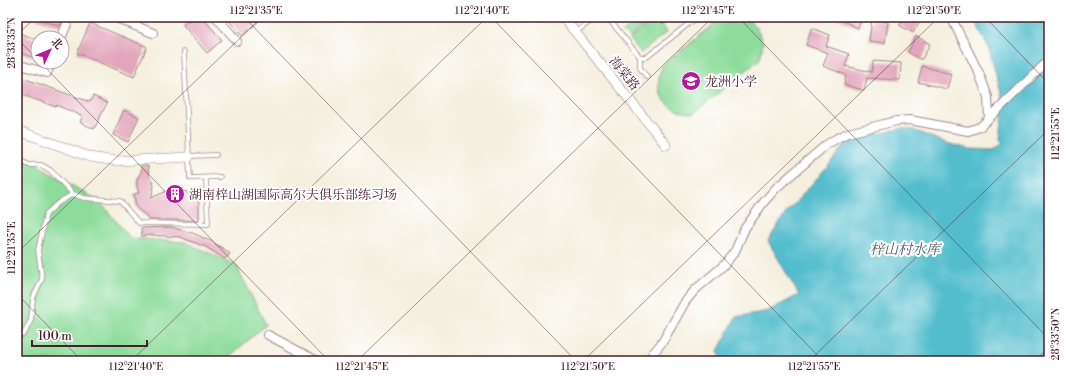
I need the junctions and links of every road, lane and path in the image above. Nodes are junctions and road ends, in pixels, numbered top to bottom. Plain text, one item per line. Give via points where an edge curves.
1 (70, 17) edge
2 (114, 17) edge
3 (216, 17) edge
4 (563, 17) edge
5 (596, 17) edge
6 (607, 17) edge
7 (697, 17) edge
8 (951, 17) edge
9 (64, 30) edge
10 (576, 32) junction
11 (153, 33) dead end
12 (237, 41) dead end
13 (184, 52) dead end
14 (640, 57) junction
15 (1049, 60) edge
16 (17, 64) edge
17 (30, 68) edge
18 (37, 70) edge
19 (48, 70) edge
20 (647, 76) dead end
21 (989, 118) junction
22 (17, 130) edge
23 (666, 145) dead end
24 (216, 155) dead end
25 (188, 156) junction
26 (17, 159) edge
27 (220, 177) dead end
28 (206, 178) junction
29 (73, 194) junction
30 (268, 335) dead end
31 (17, 337) edge
32 (317, 361) edge
33 (647, 361) edge

1 - 9 street
2 - 11 street
3 - 12 street
4 - 10 street, 海棠路
5 - 10 lane
6 - 14 lane
7 - 14 lane via 647,57
8 - 21 street via 979,73 988,97
10 - 23 street, 海棠路
13 - 25 lane
14 - 20 lane via 640,68
15 - 21 street
16 - 17 street
18 - 19 street via 47,73
21 - 33 street via 980,127 968,131 910,120 896,121 839,136 826,145 763,202 745,228 735,251 685,302 663,341
22 - 25 street via 90,157 116,161
24 - 25 lane
25 - 28 lane via 190,178
26 - 29 lane via 50,170
27 - 28 lane
28 - 29 lane via 208,224 139,223 120,201 84,198
29 - 31 lane via 46,214 38,250 42,279 33,298 31,320 24,334
30 - 32 street

